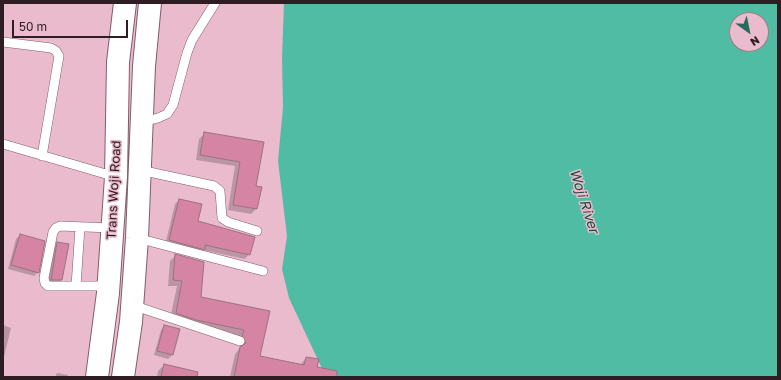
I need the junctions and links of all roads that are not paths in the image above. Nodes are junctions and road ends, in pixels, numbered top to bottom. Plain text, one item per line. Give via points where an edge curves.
1 (125, 3) edge
2 (150, 3) edge
3 (215, 3) edge
4 (3, 42) edge
5 (142, 122) junction
6 (3, 144) edge
7 (42, 156) junction
8 (140, 170) junction
9 (116, 177) junction
10 (80, 227) junction
11 (112, 228) junction
12 (257, 231) dead end
13 (138, 238) junction
14 (263, 271) dead end
15 (76, 286) junction
16 (108, 286) junction
17 (132, 305) junction
18 (240, 341) dead end
19 (97, 377) edge
20 (123, 377) edge

1 - 9 main road, Trans Woji Road via 118,62
2 - 5 main road, Trans Woji Road
3 - 5 lane via 187,53 173,105 167,114
4 - 7 lane via 51,48 59,56
5 - 8 main road, Trans Woji Road
6 - 7 lane
7 - 9 lane
8 - 12 lane via 214,186 220,190 222,218
8 - 13 main road, Trans Woji Road
9 - 11 main road, Trans Woji Road
10 - 11 lane
10 - 15 lane
10 - 15 lane via 60,226 53,232 44,278 48,286
11 - 16 main road, Trans Woji Road
13 - 14 lane
13 - 17 main road, Trans Woji Road
15 - 16 lane
16 - 19 main road, Trans Woji Road
17 - 18 lane
17 - 20 main road, Trans Woji Road

